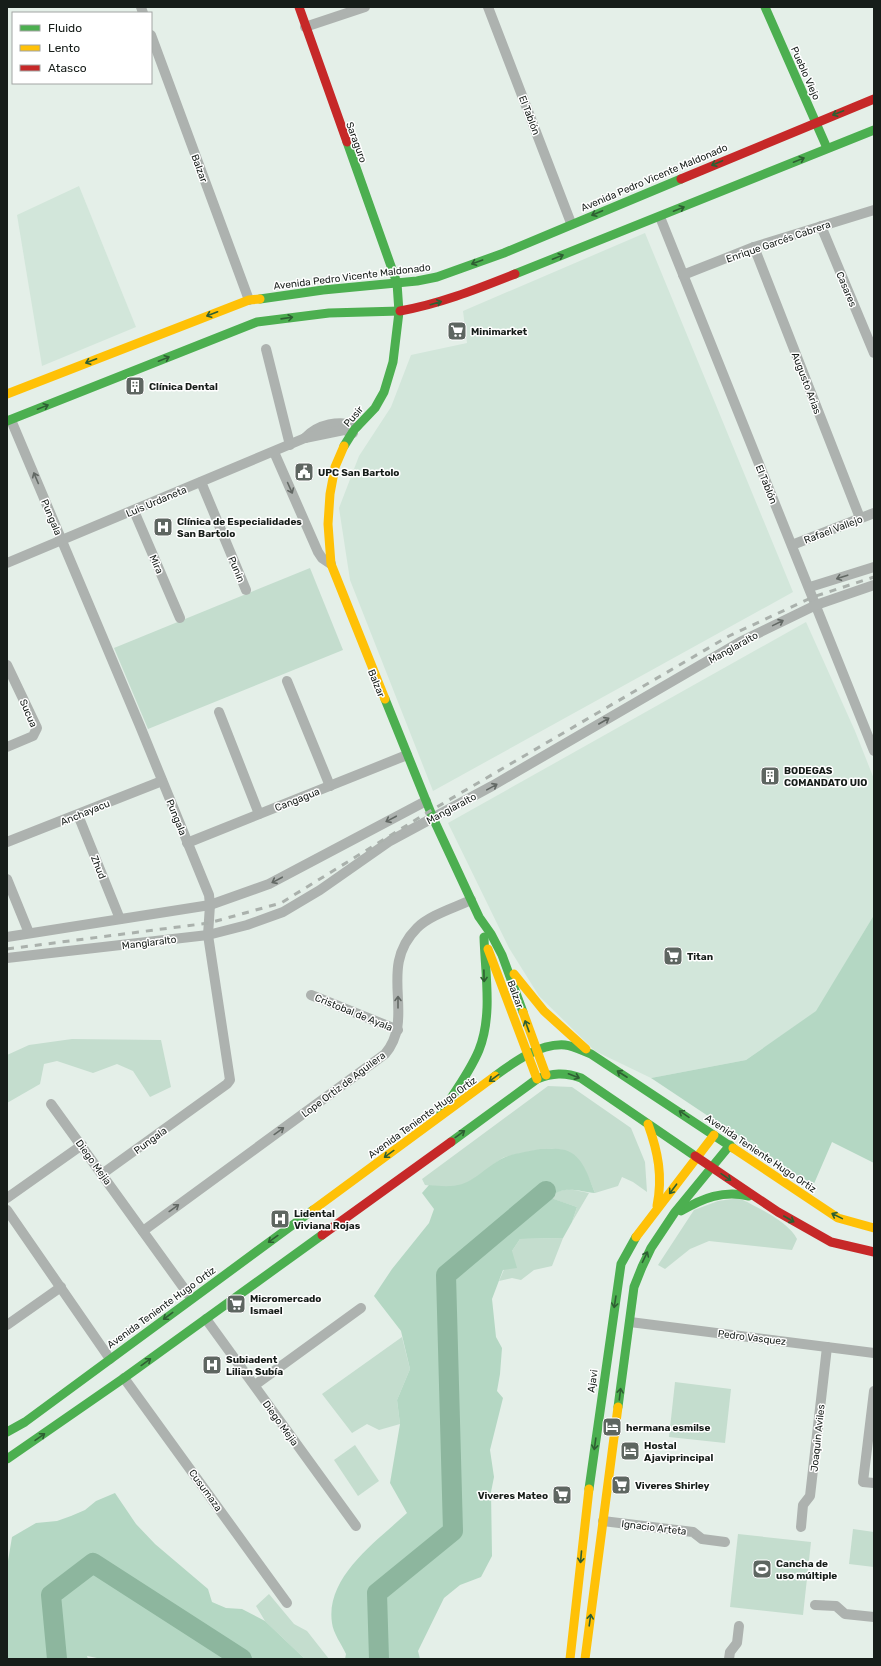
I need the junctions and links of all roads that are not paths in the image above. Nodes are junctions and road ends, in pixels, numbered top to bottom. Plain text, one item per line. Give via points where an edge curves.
1 (299, 7) edge
2 (365, 7) edge
3 (488, 7) edge
4 (764, 7) edge
5 (305, 27) junction
6 (152, 38) edge
7 (874, 99) edge
8 (816, 122) junction
9 (874, 130) edge
10 (827, 148) junction
11 (874, 210) edge
12 (660, 217) junction
13 (571, 224) junction
14 (821, 226) junction
15 (754, 247) junction
16 (683, 275) junction
17 (397, 283) junction
18 (249, 300) junction
19 (398, 311) junction
20 (266, 349) dead end
21 (874, 353) edge
22 (8, 391) edge
23 (9, 420) edge
24 (355, 430) junction
25 (290, 445) junction
26 (274, 452) junction
27 (201, 482) junction
28 (134, 511) junction
29 (874, 513) edge
30 (860, 518) junction
31 (62, 540) junction
32 (792, 545) junction
33 (7, 563) edge
34 (331, 564) junction
35 (874, 567) edge
36 (874, 585) edge
37 (810, 587) junction
38 (246, 590) dead end
39 (816, 605) junction
40 (180, 618) dead end
41 (7, 665) edge
42 (287, 681) dead end
43 (219, 712) dead end
44 (7, 746) edge
45 (874, 750) edge
46 (407, 755) junction
47 (162, 781) junction
48 (330, 786) junction
49 (426, 801) junction
50 (259, 814) junction
51 (78, 815) junction
52 (433, 818) junction
53 (7, 842) edge
54 (187, 843) junction
55 (7, 880) edge
56 (471, 900) junction
57 (210, 905) junction
58 (479, 917) junction
59 (120, 919) junction
60 (29, 933) junction
61 (208, 935) junction
62 (7, 937) edge
63 (484, 937) junction
64 (502, 955) junction
65 (7, 958) edge
66 (311, 995) dead end
67 (398, 1030) junction
68 (537, 1052) junction
69 (591, 1054) junction
70 (526, 1056) junction
71 (546, 1075) junction
72 (536, 1079) junction
73 (51, 1104) dead end
74 (437, 1120) junction
75 (648, 1124) junction
76 (714, 1135) junction
77 (82, 1145) junction
78 (730, 1146) junction
79 (697, 1158) junction
80 (712, 1168) junction
81 (102, 1174) junction
82 (7, 1198) edge
83 (756, 1198) junction
84 (7, 1210) edge
85 (655, 1212) junction
86 (670, 1218) junction
87 (874, 1228) edge
88 (143, 1230) junction
89 (874, 1252) edge
90 (61, 1287) junction
91 (191, 1298) junction
92 (361, 1308) dead end
93 (206, 1319) junction
94 (630, 1322) junction
95 (7, 1326) edge
96 (827, 1347) junction
97 (874, 1353) edge
98 (110, 1359) junction
99 (124, 1378) junction
100 (255, 1386) junction
101 (874, 1392) edge
102 (7, 1432) edge
103 (7, 1459) edge
104 (874, 1483) edge
105 (603, 1521) junction
106 (356, 1526) dead end
107 (800, 1527) dead end
108 (725, 1542) dead end
109 (287, 1603) dead end
110 (815, 1605) dead end
111 (874, 1618) edge
112 (739, 1626) dead end
113 (570, 1659) edge
114 (585, 1659) edge
115 (729, 1659) edge

1 - 5 main road, Saraguro
2 - 5 street
3 - 13 street, El Tablón
4 - 8 main road, Pueblo Viejo
5 - 17 main road, Saraguro
6 - 18 street, Balzar
7 -> 8 main road, Avenida Pedro Vicente Maldonado
8 - 10 main road, Pueblo Viejo
8 -> 13 main road, Avenida Pedro Vicente Maldonado
9 - 10 main road
12 -> 10 main road
11 - 14 street, Enrique Garcés Cabrera
12 - 16 street, El Tablón
19 -> 12 main road via 457,298
13 -> 17 main road, Avenida Pedro Vicente Maldonado via 504,253 437,277
14 - 15 street, Enrique Garcés Cabrera
14 - 21 street, Casares
15 - 16 street, Enrique Garcés Cabrera
15 - 30 street, Augusto Arias
16 - 32 street, El Tablón
17 - 18 main road, Avenida Pedro Vicente Maldonado via 282,294
17 - 19 main road, Pusir
18 -> 22 main road, Avenida Pedro Vicente Maldonado
23 -> 19 main road via 257,322 329,313
19 - 24 main road, Pusir via 394,359 388,381 377,405
20 - 25 street
31 -> 23 street, Pungala
24 - 25 street, Luis Urdaneta via 305,438
24 - 34 main road, Pusir via 340,455 335,471 328,527
25 - 26 street, Luis Urdaneta
26 - 27 street, Luis Urdaneta
26 -> 34 street, Balzar via 318,552
27 - 28 street, Luis Urdaneta
27 - 38 street, Punin
28 - 31 street, Luis Urdaneta
28 - 40 street, Mira
29 - 30 street, Rafael Vallejo
30 - 32 street, Rafael Vallejo
31 - 33 street, Luis Urdaneta
31 - 47 street, Pungala
32 - 37 street, El Tablón
34 - 46 main road, Balzar
35 -> 37 street
36 - 39 street, Manglaralto
37 - 39 street, El Tablón
39 - 45 street, El Tablón
52 -> 39 street, Manglaralto via 740,642
41 - 44 street, Sucua via 37,728 33,736
42 - 48 street
43 - 50 street
46 - 48 street, Cangagua
46 - 49 main road, Balzar
47 - 51 street, Anchayacu
47 - 54 street, Pungala
48 - 50 street, Cangagua
49 - 52 main road, Balzar
49 -> 57 street, Manglaralto via 269,884
50 - 54 street, Cangagua
51 - 53 street, Anchayacu
51 - 59 street, Zhud
52 - 56 main road, Balzar
52 - 61 street, Manglaralto via 390,842 283,912
54 - 57 street, Pungala via 209,895
55 - 60 street
56 - 58 main road, Balzar
67 -> 56 street, Lope Ortiz de Aguilera via 397,963 404,944 418,927
57 - 59 street, Manglaralto
57 - 61 street, Pungala
58 - 63 main road, Balzar
58 - 64 main road, Balzar
59 - 60 street, Manglaralto
60 - 62 street, Manglaralto
61 - 65 street, Manglaralto
61 - 81 street, Pungala via 230,1080
63 - 70 main road, Balzar
63 -> 74 main road via 485,1010 479,1049
68 -> 64 main road, Balzar
64 - 69 main road via 544,1011
66 - 67 street, Cristobal de Ayala
88 -> 67 street, Lope Ortiz de Aguilera via 385,1054 393,1044
68 - 69 main road, Avenida Teniente Hugo Ortiz via 563,1045
68 - 70 main road, Avenida Teniente Hugo Ortiz
68 - 71 main road, Balzar
76 -> 69 main road, Avenida Teniente Hugo Ortiz
70 - 72 main road, Balzar
70 -> 74 main road, Avenida Teniente Hugo Ortiz
71 - 72 main road
71 -> 75 main road via 564,1073 581,1078
93 -> 72 main road
73 - 77 street, Diego Mejia
74 -> 91 main road, Avenida Teniente Hugo Ortiz
75 - 79 main road
75 - 85 main road via 661,1169 661,1188
76 - 78 main road, Avenida Teniente Hugo Ortiz
76 - 79 main road, Ajavi
77 - 81 street, Diego Mejia
77 - 82 street
78 - 80 main road
87 -> 78 main road, Avenida Teniente Hugo Ortiz via 838,1218
79 - 80 main road
79 -> 85 main road, Ajavi
80 -> 83 main road
80 - 86 main road
81 - 88 street, Diego Mejia
83 - 86 main road via 729,1192 713,1195
83 -> 89 main road via 824,1239
84 - 90 street
85 -> 113 main road, Ajavi via 634,1240 621,1264 586,1510
94 -> 86 main road via 639,1268 658,1232
88 - 91 street, Diego Mejia
90 - 95 street
90 - 98 street
91 -> 98 main road, Avenida Teniente Hugo Ortiz
92 - 100 street
99 -> 93 main road
93 - 100 street, Diego Mejia
94 - 96 street, Pedro Vasquez
105 -> 94 main road
96 - 97 street, Pedro Vasquez
96 - 107 street, Joaquin Aviles via 810,1496 803,1505
98 - 102 main road, Avenida Teniente Hugo Ortiz via 25,1422
103 -> 99 main road
99 - 109 street, Cusumaza
100 - 106 street, Diego Mejia
101 - 104 street via 864,1482
105 - 108 street, Ignacio Arteta via 693,1532 702,1539
114 -> 105 main road
110 - 111 street via 836,1606 845,1614
112 - 115 street via 737,1643 730,1652

